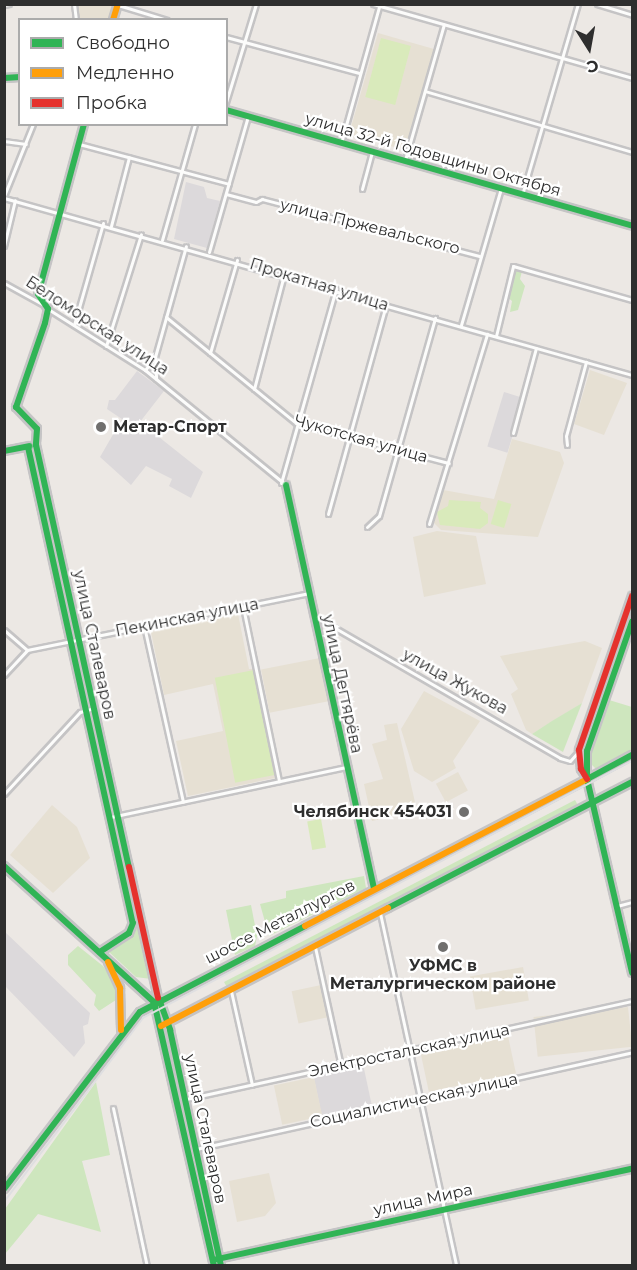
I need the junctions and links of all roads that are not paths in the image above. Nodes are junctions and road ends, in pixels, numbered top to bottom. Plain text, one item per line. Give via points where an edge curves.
1 (9, 4) edge
2 (256, 4) edge
3 (373, 4) edge
4 (578, 4) edge
5 (597, 4) edge
6 (4, 5) edge
7 (118, 5) edge
8 (379, 7) junction
9 (633, 15) edge
10 (160, 18) edge
11 (444, 24) junction
12 (228, 38) edge
13 (245, 42) junction
14 (563, 59) junction
15 (359, 73) junction
16 (633, 78) edge
17 (425, 91) junction
18 (228, 96) edge
19 (228, 111) edge
20 (248, 116) junction
21 (32, 126) edge
22 (84, 126) edge
23 (194, 126) edge
24 (544, 126) junction
25 (4, 141) edge
26 (340, 143) junction
27 (27, 144) junction
28 (79, 144) junction
29 (372, 151) junction
30 (633, 152) edge
31 (129, 157) junction
32 (405, 160) junction
33 (180, 171) junction
34 (229, 184) junction
35 (362, 189) dead end
36 (501, 189) junction
37 (226, 194) junction
38 (522, 195) junction
39 (4, 197) edge
40 (15, 200) junction
41 (60, 212) junction
42 (103, 223) junction
43 (111, 226) junction
44 (633, 226) edge
45 (141, 234) junction
46 (162, 240) junction
47 (4, 246) edge
48 (186, 246) junction
49 (209, 252) junction
50 (480, 256) junction
51 (237, 261) junction
52 (284, 274) junction
53 (4, 283) edge
54 (336, 289) junction
55 (633, 300) edge
56 (42, 304) junction
57 (387, 305) junction
58 (48, 309) junction
59 (166, 317) junction
60 (435, 318) junction
61 (74, 325) junction
62 (461, 325) junction
63 (487, 333) junction
64 (496, 336) junction
65 (106, 346) junction
66 (536, 348) junction
67 (210, 353) junction
68 (155, 357) junction
69 (586, 362) junction
70 (145, 370) junction
71 (633, 375) edge
72 (156, 379) junction
73 (254, 389) junction
74 (296, 423) junction
75 (513, 433) dead end
76 (348, 438) junction
77 (567, 445) dead end
78 (36, 446) junction
79 (28, 447) junction
80 (4, 450) edge
81 (398, 450) junction
82 (449, 463) junction
83 (284, 484) junction
84 (328, 514) dead end
85 (429, 524) dead end
86 (368, 527) dead end
87 (61, 561) junction
88 (54, 562) junction
89 (309, 593) junction
90 (633, 596) edge
91 (243, 607) junction
92 (314, 616) junction
93 (633, 622) edge
94 (144, 626) junction
95 (4, 630) edge
96 (75, 640) junction
97 (27, 650) junction
98 (4, 675) edge
99 (90, 708) junction
100 (579, 750) junction
101 (633, 756) edge
102 (346, 767) junction
103 (587, 779) junction
104 (279, 781) junction
105 (633, 782) edge
106 (4, 794) edge
107 (594, 801) junction
108 (183, 802) junction
109 (114, 817) junction
110 (4, 866) edge
111 (375, 888) junction
112 (633, 902) edge
113 (617, 906) junction
114 (380, 913) junction
115 (133, 923) junction
116 (141, 924) junction
117 (315, 947) junction
118 (101, 954) junction
119 (633, 973) edge
120 (231, 990) junction
121 (157, 1000) junction
122 (633, 1001) edge
123 (168, 1024) junction
124 (161, 1026) junction
125 (120, 1033) junction
126 (410, 1051) junction
127 (633, 1052) edge
128 (341, 1066) junction
129 (252, 1085) junction
130 (185, 1100) junction
131 (420, 1100) junction
132 (177, 1101) junction
133 (113, 1108) dead end
134 (196, 1149) junction
135 (633, 1169) edge
136 (4, 1189) edge
137 (444, 1210) junction
138 (217, 1263) edge
139 (147, 1266) edge
140 (456, 1266) edge

1 - 6 street
2 - 13 street
3 - 8 street
4 - 14 street
5 - 9 street
7 - 10 street
8 - 11 street
8 - 15 street
11 - 14 street
11 - 17 street
12 - 13 street
13 - 15 street
13 - 18 street
14 - 16 street
14 - 24 street
15 - 26 street
17 - 24 street
17 - 32 street
19 - 20 main road, улица 32-й Годовщины Октября
20 - 26 main road, улица 32-й Годовщины Октября
20 - 34 street
21 - 27 street
22 - 28 main road
23 - 33 street
24 - 30 street
24 - 38 street
25 - 27 street
26 - 29 main road, улица 32-й Годовщины Октября
27 - 39 street
28 - 31 street
28 - 41 main road
29 - 32 main road, улица 32-й Годовщины Октября
29 - 35 street
31 - 33 street
31 - 43 street
32 - 36 main road, улица 32-й Годовщины Октября
33 - 34 street
33 - 46 street
34 - 37 street
36 - 38 main road, улица 32-й Годовщины Октября
36 - 50 street
37 - 49 street
37 - 50 street, улица Пржевальского via 255,202 272,201
38 - 44 main road, улица 32-й Годовщины Октября
39 - 40 street, Прокатная улица
40 - 41 street, Прокатная улица
40 - 47 street
41 - 42 street, Прокатная улица
41 - 56 main road via 38,294
42 - 43 street, Прокатная улица
42 - 61 street
43 - 45 street, Прокатная улица
45 - 46 street, Прокатная улица
45 - 65 street
46 - 48 street, Прокатная улица
48 - 49 street, Прокатная улица
48 - 59 street
49 - 51 street, Прокатная улица
50 - 62 street
51 - 52 street, Прокатная улица
51 - 67 street
52 - 54 street, Прокатная улица
52 - 73 street
53 - 56 street, Беломорская улица
54 - 57 street, Прокатная улица
54 - 74 street
55 - 64 street via 513,267
56 - 58 main road, Беломорская улица
57 - 60 street, Прокатная улица
57 - 76 street
58 - 61 street, Беломорская улица
58 - 78 main road, улица Сталеваров via 16,407 18,414 36,426
59 - 67 street, Чукотская улица
59 - 68 street
60 - 62 street, Прокатная улица
60 - 81 street
61 - 65 street, Беломорская улица
62 - 63 street, Прокатная улица
63 - 64 street, Прокатная улица
63 - 82 street
64 - 66 street, Прокатная улица
65 - 70 street, Беломорская улица
66 - 69 street, Прокатная улица
66 - 75 street
67 - 73 street, Чукотская улица
68 - 70 street
68 - 72 street
69 - 71 street, Прокатная улица
69 - 77 street
70 - 72 street, Беломорская улица
72 - 83 street, Беломорская улица
73 - 74 street, Чукотская улица
74 - 76 street, Чукотская улица
74 - 83 street
76 - 81 street, Чукотская улица
76 - 84 street
78 - 79 main road
78 - 87 main road, улица Сталеваров
79 - 80 main road
79 - 88 main road, улица Сталеваров
81 - 82 street, Чукотская улица
81 - 86 street via 379,516
82 - 85 street
83 - 89 main road, улица Дегтярёва
87 - 88 main road
87 - 96 main road, улица Сталеваров
88 - 96 main road, улица Сталеваров
89 - 91 street, Пекинская улица
89 - 92 main road, улица Дегтярёва
90 - 100 main road
91 - 94 street, Пекинская улица
91 - 104 street
92 - 100 street, улица Жукова via 566,761 574,759
92 - 102 main road, улица Дегтярёва
93 - 103 main road via 590,741
94 - 96 street, Пекинская улица
94 - 108 street
95 - 97 street
96 - 97 street, Пекинская улица
96 - 99 main road, улица Сталеваров
97 - 98 street
99 - 106 street via 80,712
99 - 109 main road, улица Сталеваров
100 - 103 main road via 581,769
101 - 103 main road, шоссе Металлургов
102 - 104 street
102 - 111 main road, улица Дегтярёва
103 - 107 main road
103 - 111 main road, шоссе Металлургов
104 - 108 street
105 - 107 main road
107 - 113 main road
107 - 114 main road
108 - 109 street
109 - 115 main road, улица Сталеваров
109 - 116 main road, улица Сталеваров
110 - 118 main road
111 - 121 main road, шоссе Металлургов
112 - 113 street
113 - 119 main road
114 - 117 main road
114 - 126 street
115 - 116 main road
115 - 118 main road via 129,933
116 - 121 main road, улица Сталеваров
117 - 120 main road
117 - 128 street
118 - 121 main road
118 - 125 main road via 120,988 124,1014
120 - 123 main road
120 - 129 street
121 - 123 main road, улица Сталеваров
121 - 124 main road, улица Сталеваров
121 - 125 main road, шоссе Металлургов
122 - 126 street, Электростальская улица
123 - 124 main road
123 - 130 main road, улица Сталеваров
124 - 132 main road, улица Сталеваров
125 - 136 main road, шоссе Металлургов
126 - 128 street, Электростальская улица
126 - 131 street
127 - 131 street, Социалистическая улица
128 - 129 street, Электростальская улица
129 - 130 street, Электростальская улица
130 - 132 main road
130 - 134 main road, улица Сталеваров
131 - 134 street, Социалистическая улица
131 - 137 street
132 - 138 main road, улица Сталеваров
133 - 139 street
134 - 138 main road, улица Сталеваров
135 - 137 main road, улица Мира
137 - 138 main road, улица Мира
137 - 140 street

